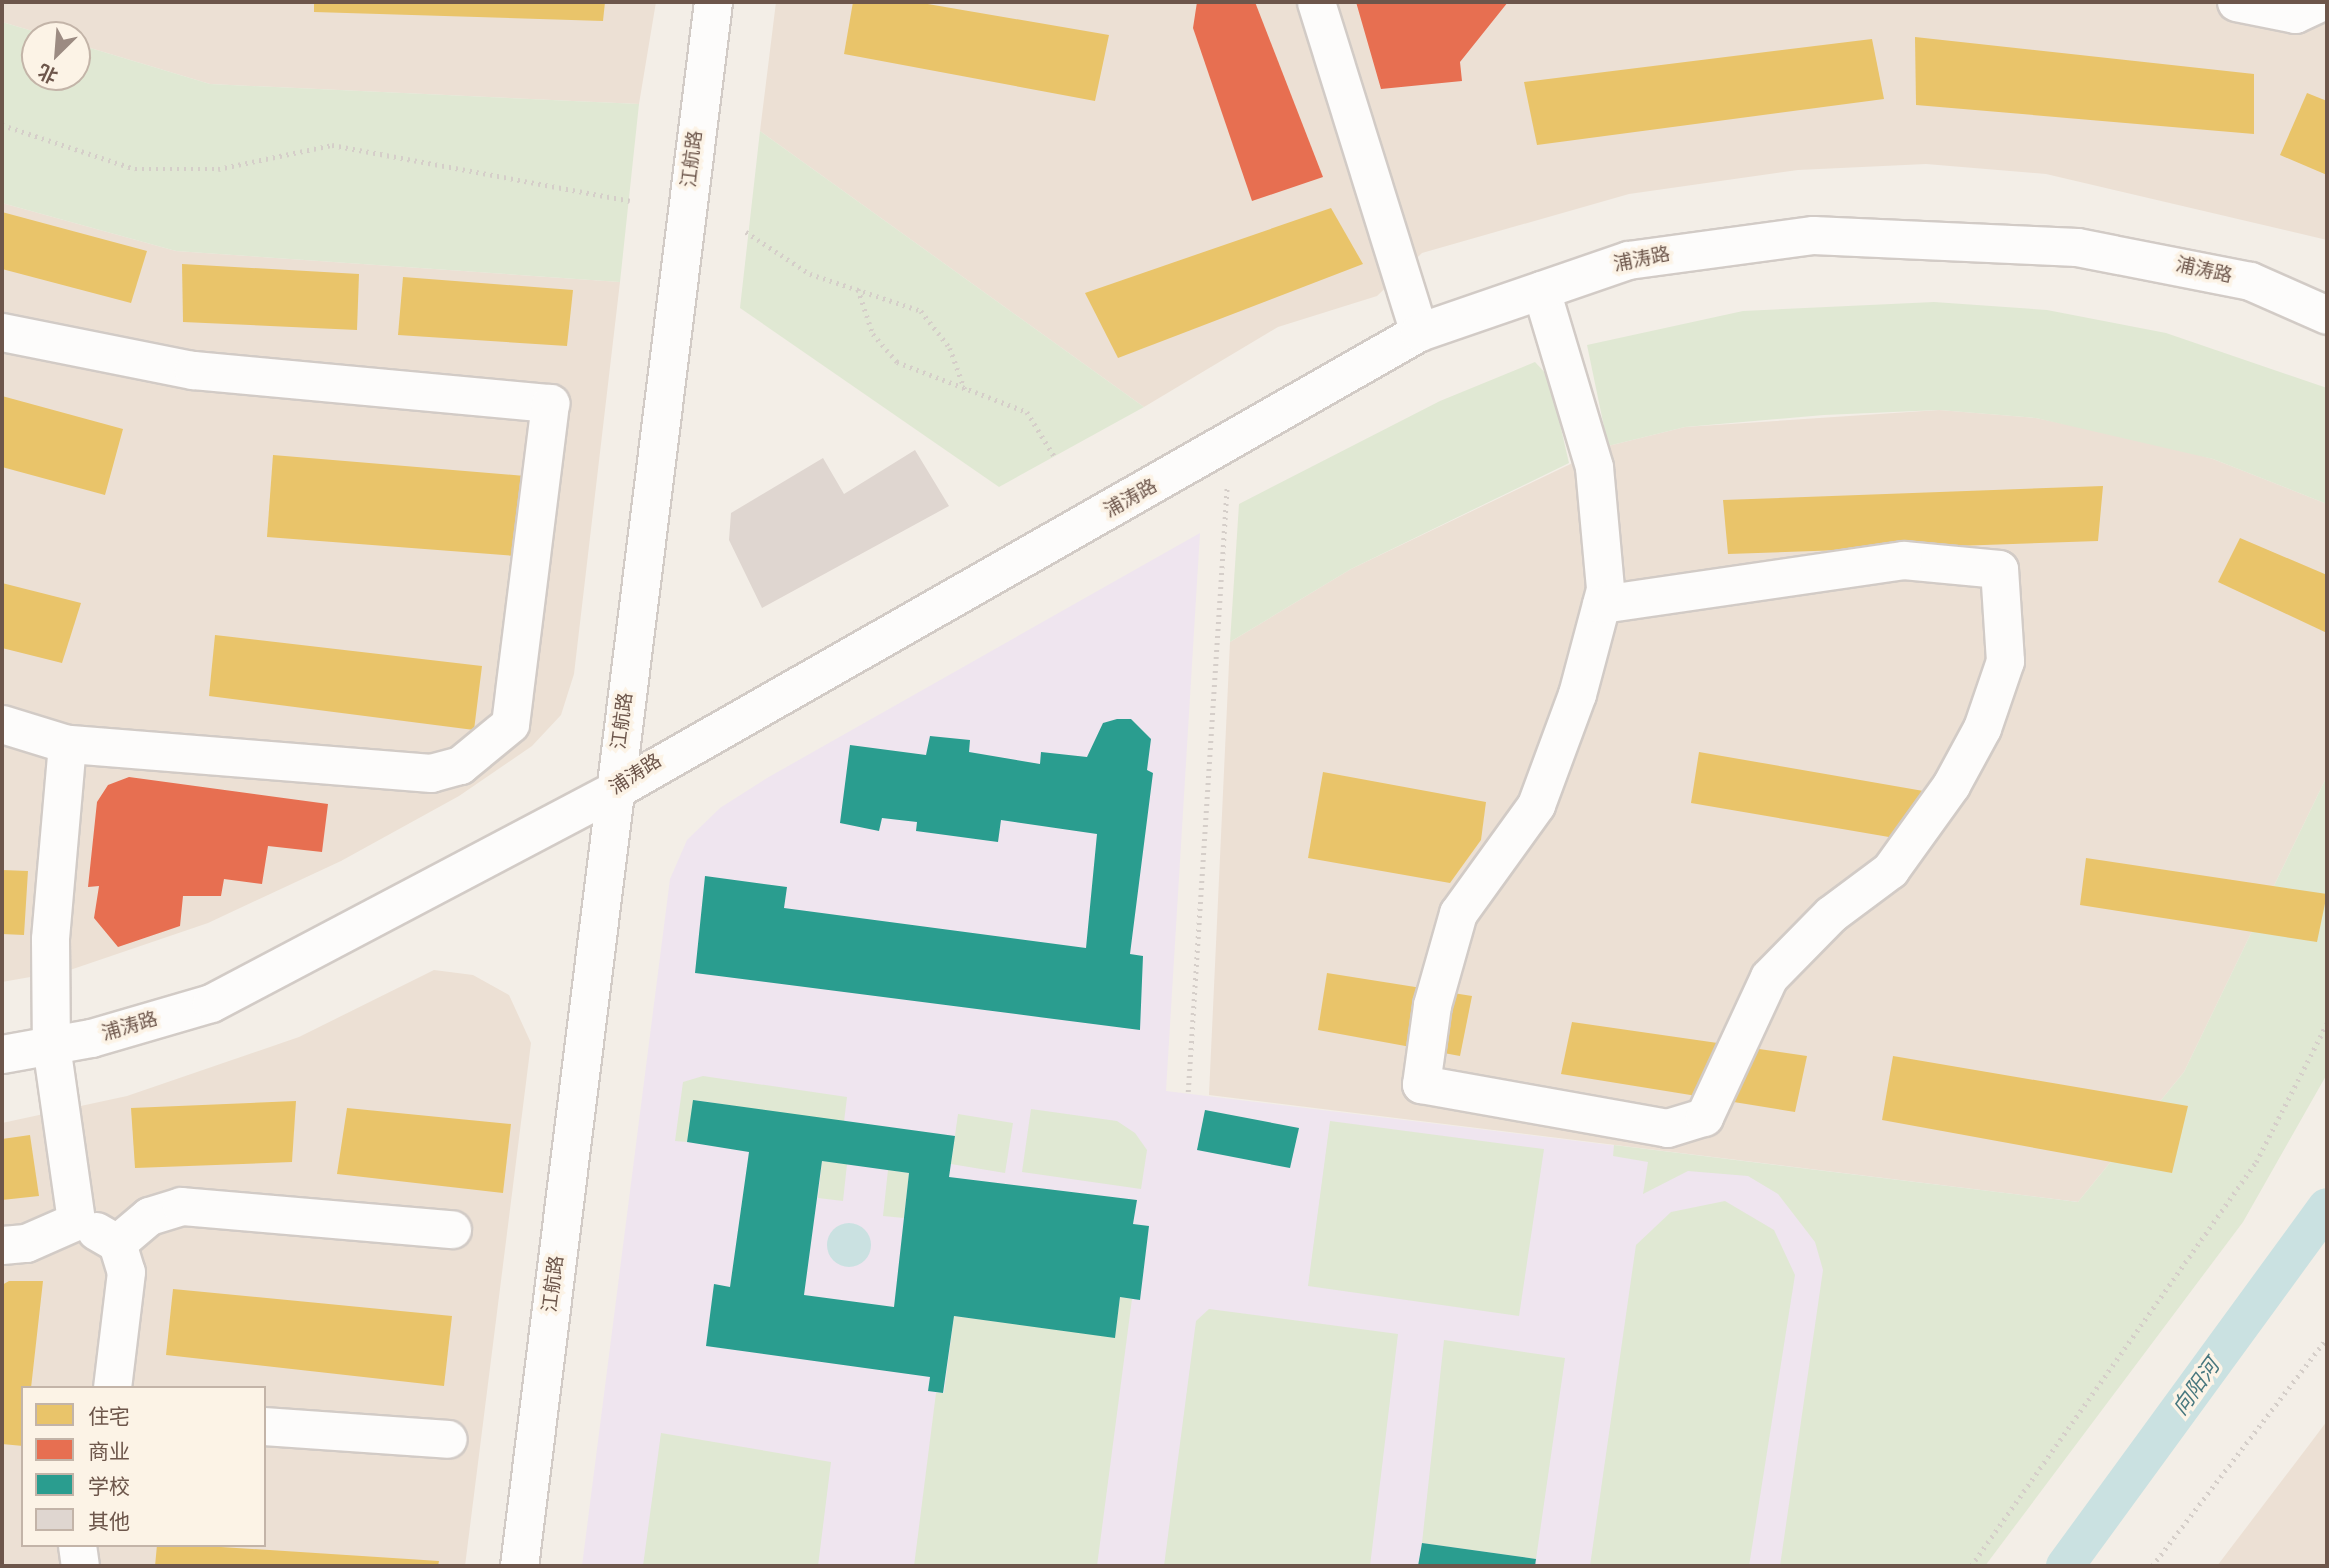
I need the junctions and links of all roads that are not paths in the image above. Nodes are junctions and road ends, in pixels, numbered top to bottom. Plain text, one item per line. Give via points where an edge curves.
1 (713, 2) edge
2 (1316, 2) edge
3 (2236, 2) edge
4 (2321, 2) edge
5 (1541, 290) junction
6 (2327, 315) edge
7 (2, 332) edge
8 (1419, 332) junction
9 (1601, 604) junction
10 (2, 724) edge
11 (67, 744) junction
12 (615, 790) junction
13 (51, 1045) junction
14 (2, 1054) edge
15 (76, 1221) junction
16 (452, 1229) dead end
17 (117, 1243) junction
18 (2, 1245) edge
19 (113, 1386) edge
20 (266, 1426) edge
21 (448, 1439) dead end
22 (77, 1547) edge
23 (80, 1566) edge
24 (519, 1566) edge

1 - 12 street, 江航路
2 - 8 street
3 - 4 street via 2295,14
5 - 6 street, 浦涛路 via 1654,256 1813,235 1942,237 2077,247 2189,266 2250,281
5 - 8 street, 浦涛路
5 - 9 street via 1594,467
7 - 11 street via 193,370 550,404 510,724 488,747 431,773
8 - 12 street, 浦涛路 via 1229,445
9 - 9 street via 1536,805 1458,913 1432,1005 1421,1084 1667,1128 1704,1117 1769,977 1831,914 1890,870 1951,785 1982,728 2006,661 1999,569 1903,560
10 - 11 street
11 - 13 street via 50,939
12 - 13 street, 浦涛路 via 211,1003
12 - 24 street, 江航路
13 - 14 street, 浦涛路
13 - 15 street
15 - 17 street
15 - 18 street via 26,1242
16 - 17 street via 181,1206 149,1216
17 - 19 street via 126,1272
20 - 21 street
22 - 23 street

